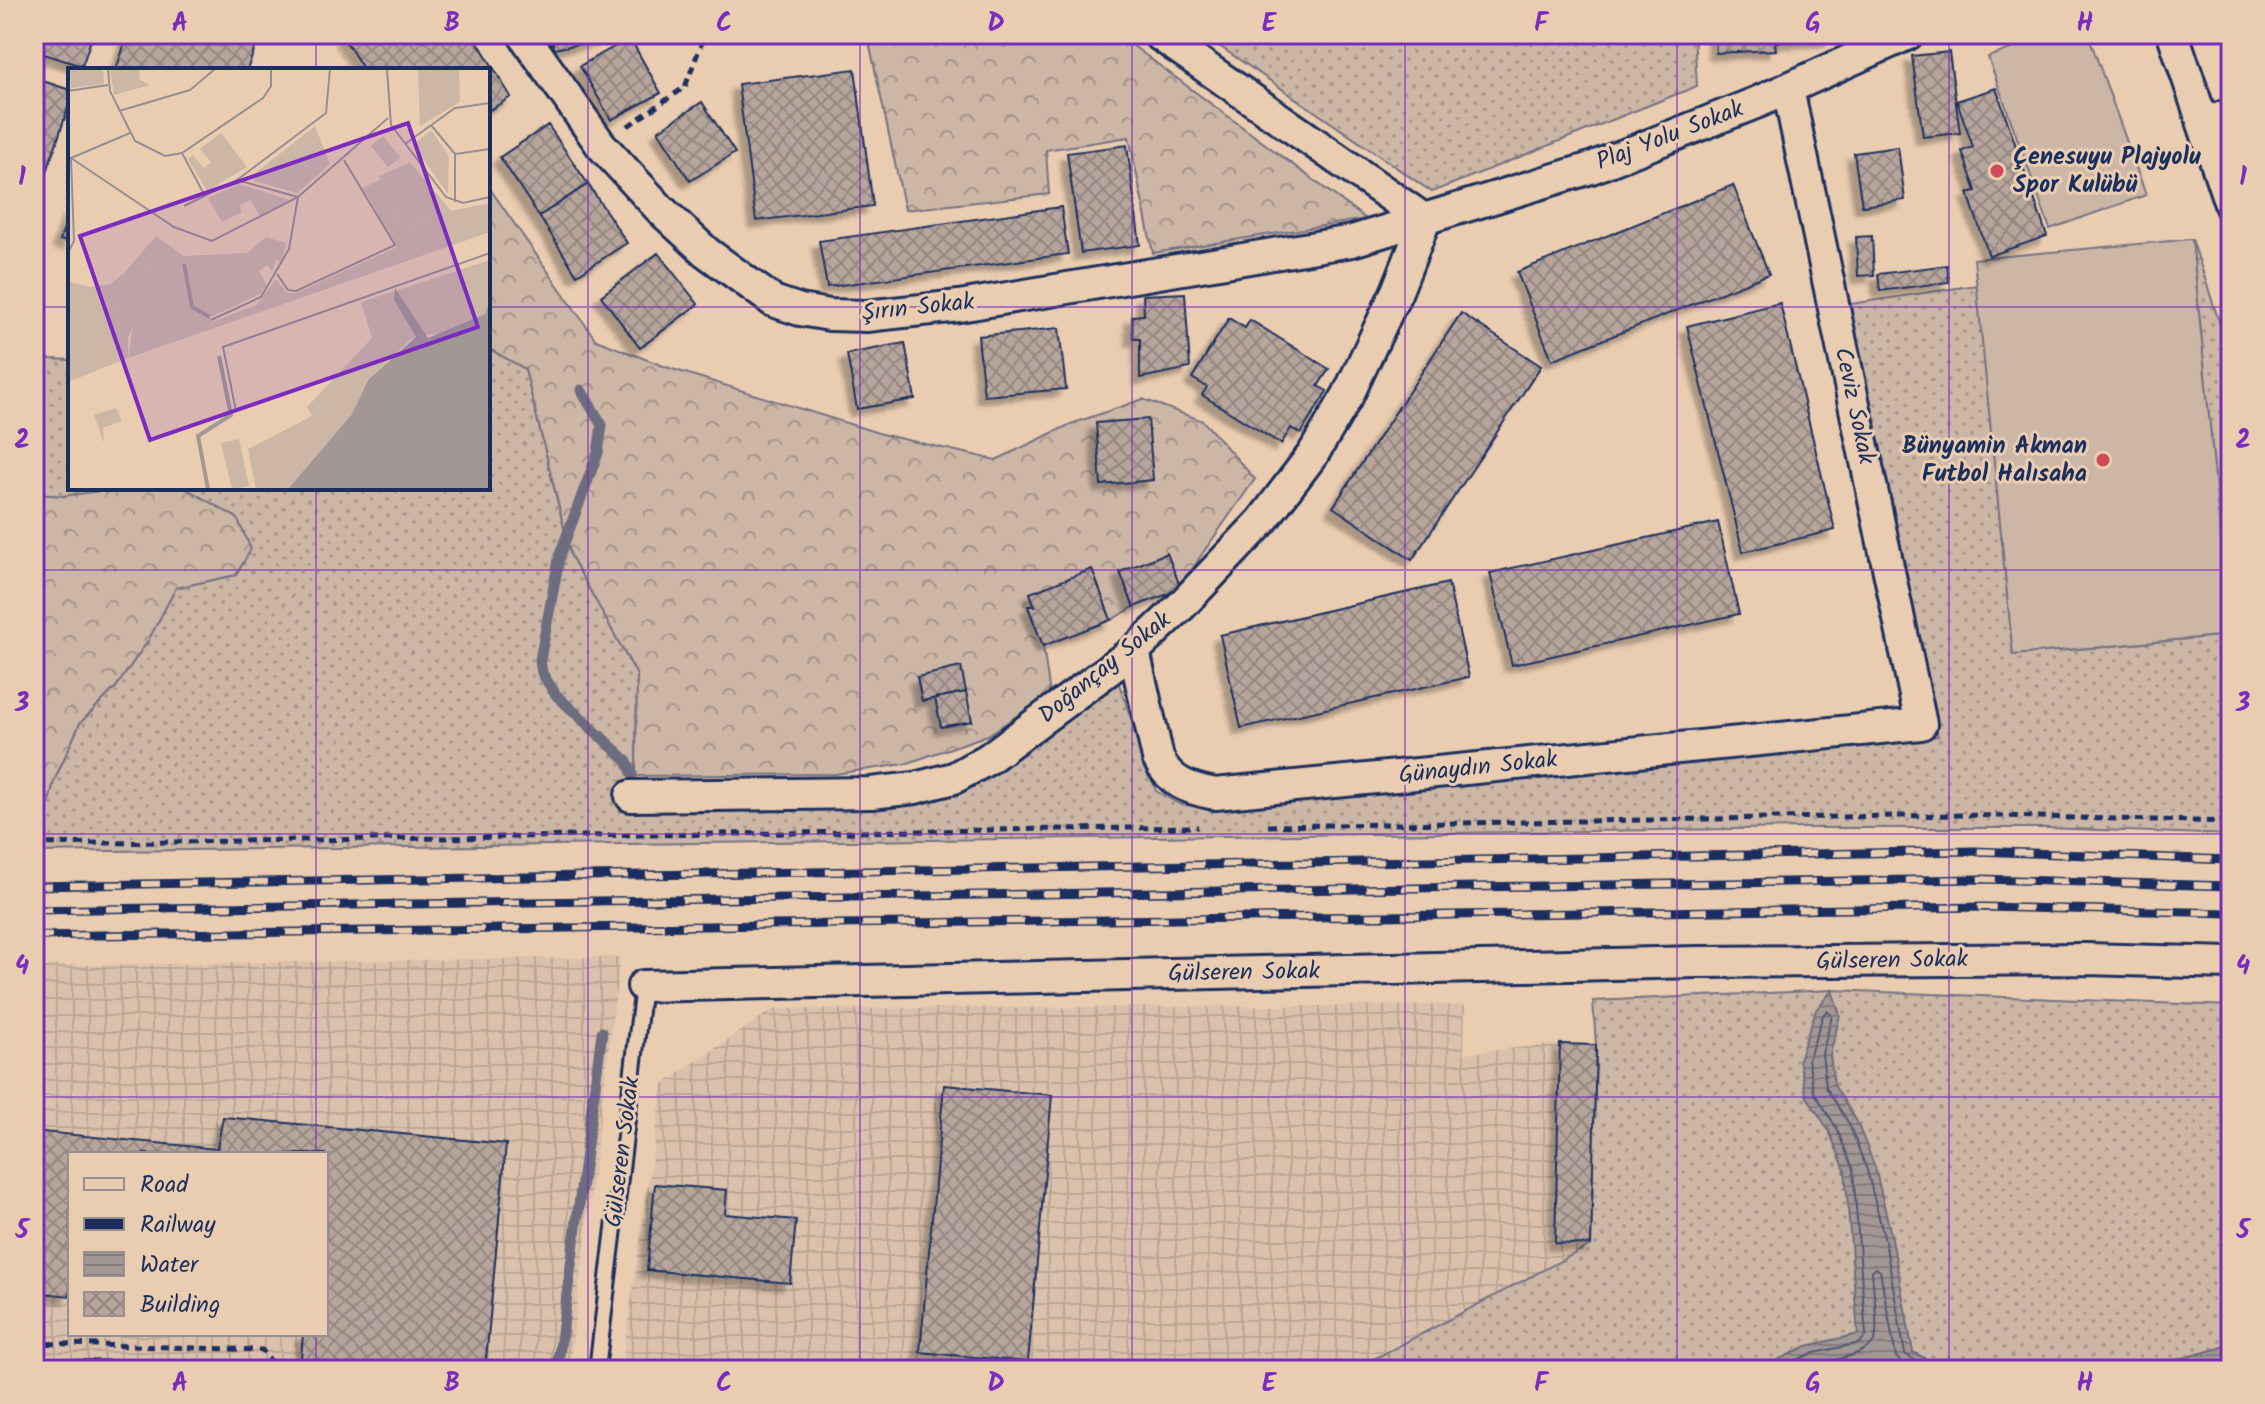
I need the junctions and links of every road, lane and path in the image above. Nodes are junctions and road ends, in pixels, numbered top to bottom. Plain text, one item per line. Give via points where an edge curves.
1 (523, 34) edge
2 (705, 34) edge
3 (1158, 34) edge
4 (1908, 34) edge
5 (2173, 34) edge
6 (1788, 89) junction
7 (2217, 119) edge
8 (601, 145) junction
9 (2231, 207) edge
10 (1425, 220) junction
11 (1134, 651) junction
12 (1921, 724) joint
13 (631, 796) dead end
14 (2231, 822) edge
15 (1213, 826) dead end
16 (1261, 826) dead end
17 (34, 844) edge
18 (2231, 963) edge
19 (643, 986) joint
20 (34, 1343) edge
21 (277, 1370) edge
22 (597, 1370) edge

1 - 8 street, Şırın Sokak
2 - 8 path via 685,87
3 - 10 street
4 - 6 street, Plaj Yolu Sokak
5 - 7 street
6 - 10 street, Plaj Yolu Sokak via 1591,168
6 - 12 street, Ceviz Sokak
7 - 9 street
8 - 10 street, Şırın Sokak via 661,210 747,284 773,301 830,315 959,306 1352,241
10 - 11 street, Doğançay Sokak via 1348,395 1313,454 1262,521
11 - 12 street, Günaydın Sokak via 1165,773 1179,784 1215,794
11 - 13 street, Doğançay Sokak via 988,759 954,778 871,793
14 - 16 path via 1962,815
15 - 17 path
18 - 19 street, Gülseren Sokak via 1698,962
19 - 22 lane, Gülseren Sokak
20 - 21 path via 262,1350

